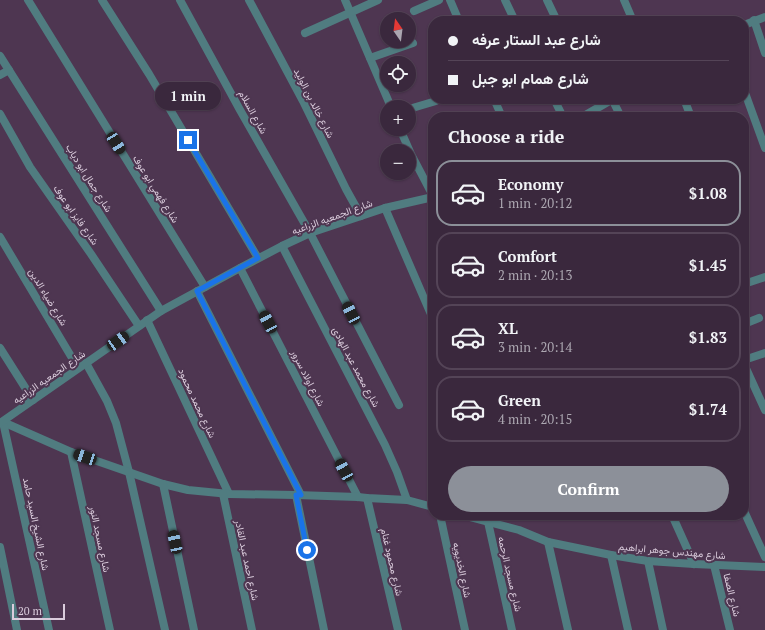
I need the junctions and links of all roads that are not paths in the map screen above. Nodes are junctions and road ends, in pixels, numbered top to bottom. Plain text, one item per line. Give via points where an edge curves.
1 (28, 0) edge
2 (102, 0) edge
3 (180, 0) edge
4 (249, 0) edge
5 (345, 0) edge
6 (378, 0) edge
7 (439, 0) edge
8 (450, 0) edge
9 (505, 0) edge
10 (547, 0) edge
11 (624, 0) edge
12 (414, 11) dead end
13 (350, 13) junction
14 (457, 16) edge
15 (513, 16) edge
16 (555, 16) edge
17 (631, 16) edge
18 (765, 16) edge
19 (754, 20) junction
20 (749, 22) edge
21 (305, 33) dead end
22 (399, 48) edge
23 (765, 53) edge
24 (0, 56) edge
25 (370, 58) junction
26 (9, 70) junction
27 (0, 75) edge
28 (388, 100) edge
29 (428, 103) edge
30 (596, 104) edge
31 (749, 104) edge
32 (416, 107) edge
33 (588, 112) edge
34 (0, 114) edge
35 (403, 136) edge
36 (765, 148) edge
37 (428, 187) edge
38 (428, 198) edge
39 (386, 208) junction
40 (361, 216) junction
41 (310, 233) junction
42 (0, 237) edge
43 (282, 246) junction
44 (258, 258) junction
45 (240, 268) junction
46 (765, 277) edge
47 (749, 282) edge
48 (205, 287) junction
49 (197, 291) junction
50 (428, 307) edge
51 (161, 311) junction
52 (759, 318) dead end
53 (147, 320) junction
54 (749, 322) edge
55 (139, 326) junction
56 (0, 348) edge
57 (765, 353) edge
58 (749, 358) edge
59 (86, 363) junction
60 (78, 368) junction
61 (749, 373) edge
62 (33, 400) junction
63 (763, 400) edge
64 (399, 405) dead end
65 (765, 410) edge
66 (2, 422) edge
67 (71, 452) junction
68 (129, 472) junction
69 (163, 484) junction
70 (226, 494) junction
71 (298, 495) junction
72 (358, 496) junction
73 (367, 498) junction
74 (407, 500) junction
75 (428, 506) edge
76 (441, 520) edge
77 (482, 520) edge
78 (674, 520) edge
79 (748, 520) edge
80 (488, 522) junction
81 (548, 542) junction
82 (0, 547) edge
83 (611, 555) junction
84 (765, 557) edge
85 (648, 561) junction
86 (694, 564) junction
87 (714, 566) junction
88 (765, 567) edge
89 (17, 630) edge
90 (49, 630) edge
91 (110, 630) edge
92 (165, 630) edge
93 (194, 630) edge
94 (252, 630) edge
95 (324, 630) edge
96 (398, 630) edge
97 (465, 630) edge
98 (512, 630) edge
99 (568, 630) edge
100 (628, 630) edge
101 (664, 630) edge
102 (730, 630) edge

1 - 48 street, شارع فهمي ابو عوف
2 - 44 street
3 - 41 street, شارع السلام
4 - 40 street, شارع خالد بن الوليد
5 - 13 street
6 - 13 street
7 - 12 street
8 - 14 street
9 - 15 street
10 - 16 street
11 - 17 street
13 - 21 street
13 - 25 street
18 - 19 street
19 - 20 street
19 - 23 street
22 - 25 street
24 - 26 street, شارع جمال ابو دياب
25 - 28 street
26 - 27 street
26 - 51 street, شارع جمال ابو دياب
29 - 32 street
30 - 33 street
31 - 36 street
34 - 55 street, شارع فايز ابو عوف via 30,167
35 - 37 street
38 - 39 street, شارع الجمعيه الزراعيه
39 - 40 street, شارع الجمعيه الزراعيه
39 - 50 street
40 - 41 street, شارع الجمعيه الزراعيه
41 - 43 street, شارع الجمعيه الزراعيه
41 - 64 street, شارع السلام
42 - 60 street, شارع ضياء الدين
43 - 44 street, شارع الجمعيه الزراعيه
43 - 74 street, شارع محمد عبد الهادى via 385,445
44 - 45 street, شارع الجمعيه الزراعيه
45 - 48 street, شارع الجمعيه الزراعيه
45 - 72 street, شارع اولاد سرور
46 - 47 street
48 - 49 street, شارع الجمعيه الزراعيه
49 - 51 street, شارع الجمعيه الزراعيه
49 - 71 street
51 - 53 street, شارع الجمعيه الزراعيه
52 - 54 street
53 - 55 street, شارع الجمعيه الزراعيه
53 - 70 street, شارع محمد محمود
55 - 59 street, شارع الجمعيه الزراعيه
56 - 62 street
57 - 58 street
59 - 60 street, شارع الجمعيه الزراعيه
59 - 68 street via 112,412
60 - 62 street, شارع الجمعيه الزراعيه
61 - 63 street
62 - 66 street, شارع الجمعيه الزراعيه
63 - 65 street
66 - 67 street
66 - 90 street, شارع الشيخ السيد حامد
67 - 68 street
67 - 91 street, شارع مسجد النور
68 - 69 street
68 - 92 street
69 - 70 street via 188,490
69 - 93 street
70 - 71 street
70 - 94 street, شارع احمد عبد القادر
71 - 72 street
71 - 95 street
72 - 73 street
73 - 74 street
73 - 96 street, شارع محمود غنام
74 - 75 street
76 - 97 street, شارع الخديويه
77 - 80 street, شارع مهندس جوهر ابراهيم
78 - 86 street
79 - 84 street
80 - 81 street, شارع مهندس جوهر ابراهيم via 519,530
80 - 98 street, شارع مسجد الرحمه
81 - 83 street, شارع مهندس جوهر ابراهيم
81 - 99 street
82 - 89 street
83 - 85 street, شارع مهندس جوهر ابراهيم
83 - 100 street
85 - 86 street, شارع مهندس جوهر ابراهيم
85 - 101 street
86 - 87 street, شارع مهندس جوهر ابراهيم
87 - 88 street, شارع مهندس جوهر ابراهيم
87 - 102 street, شارع الصفا

